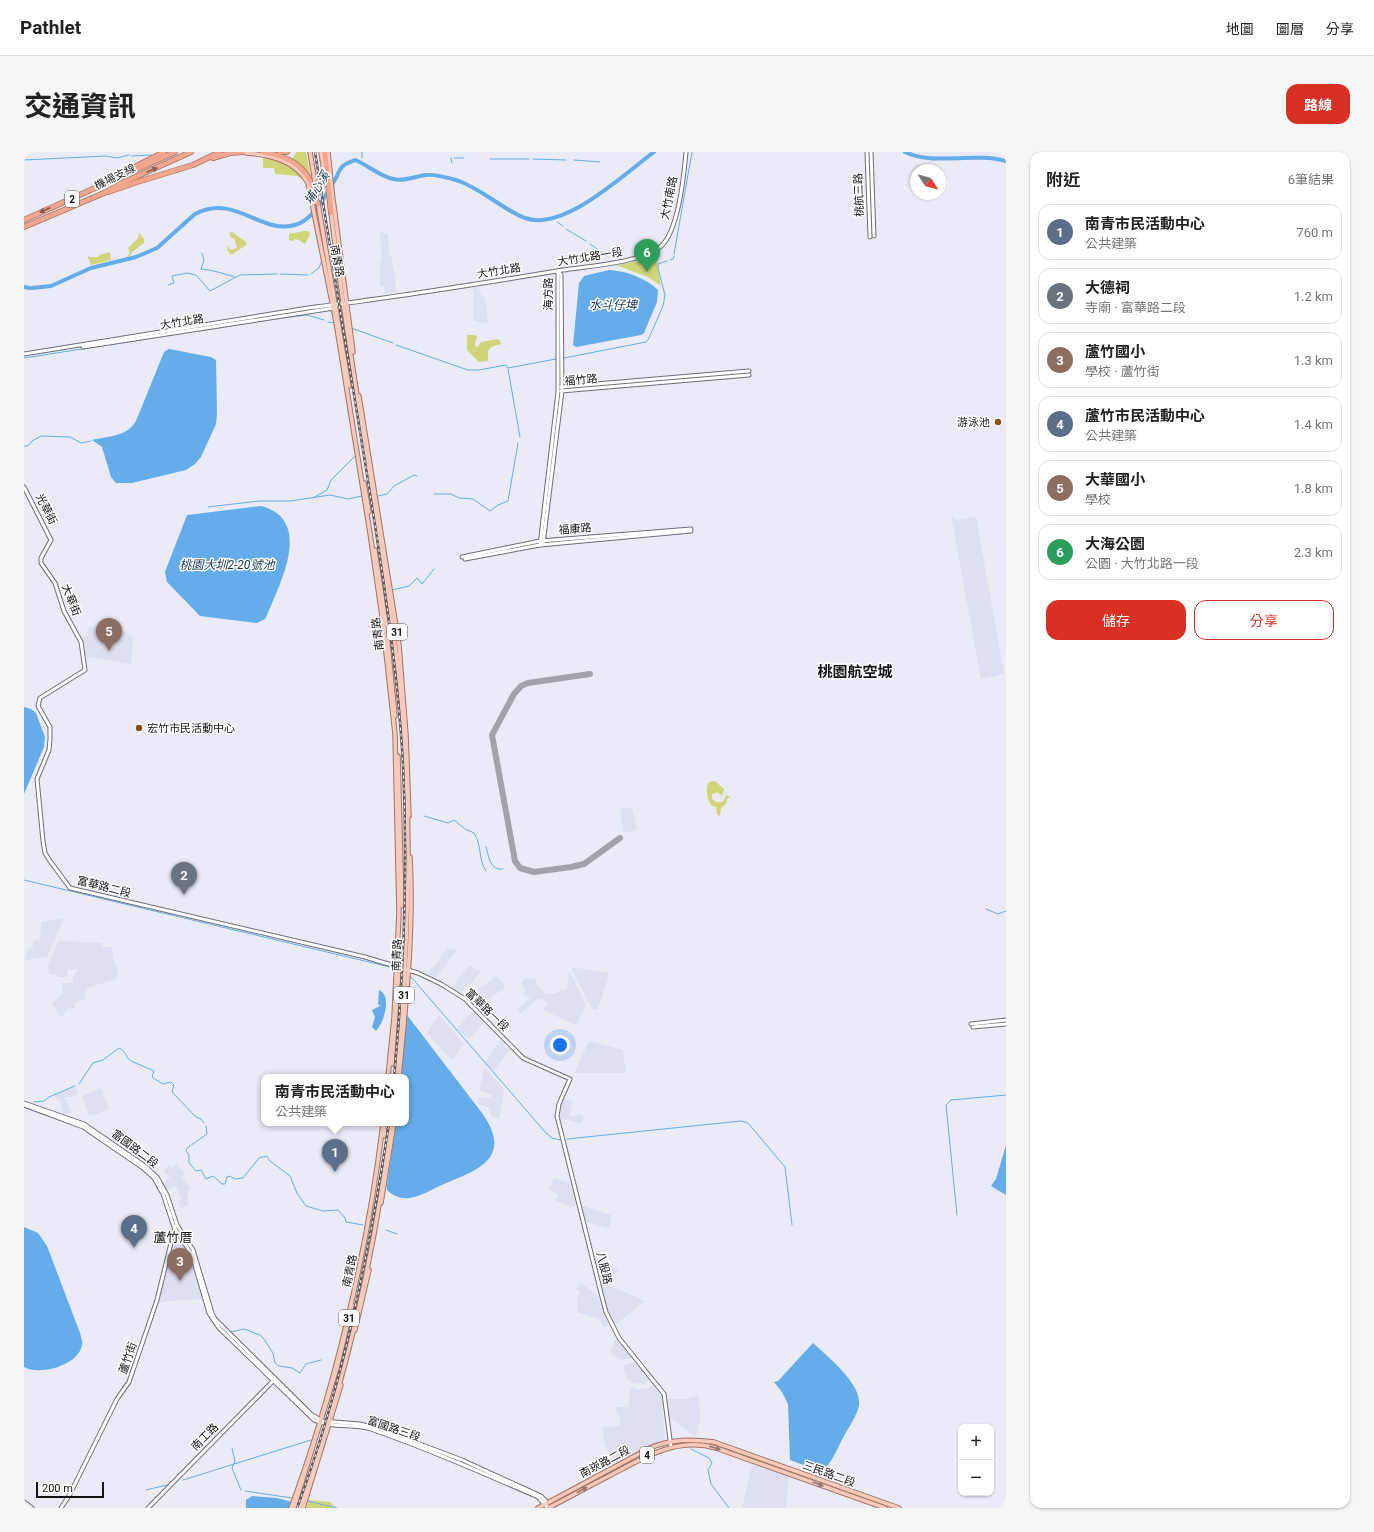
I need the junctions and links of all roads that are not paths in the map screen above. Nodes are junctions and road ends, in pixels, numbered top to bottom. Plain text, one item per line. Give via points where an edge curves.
1 (164, 152) edge
2 (176, 152) edge
3 (191, 152) edge
4 (220, 152) edge
5 (263, 152) edge
6 (280, 152) edge
7 (287, 152) edge
8 (310, 152) edge
9 (321, 152) edge
10 (327, 152) edge
11 (686, 152) edge
12 (867, 152) edge
13 (871, 152) edge
14 (244, 153) edge
15 (178, 170) junction
16 (119, 178) junction
17 (104, 193) junction
18 (316, 206) junction
19 (331, 213) junction
20 (24, 220) edge
21 (24, 227) edge
22 (874, 236) dead end
23 (870, 237) dead end
24 (663, 244) joint
25 (558, 271) junction
26 (540, 274) joint
27 (344, 304) junction
28 (335, 306) junction
29 (24, 355) edge
30 (749, 371) dead end
31 (353, 372) junction
32 (347, 373) junction
33 (750, 376) dead end
34 (562, 387) junction
35 (558, 389) junction
36 (562, 391) junction
37 (359, 395) junction
38 (349, 401) junction
39 (24, 487) edge
40 (691, 530) dead end
41 (370, 533) junction
42 (51, 540) joint
43 (542, 543) junction
44 (385, 556) junction
45 (376, 557) junction
46 (463, 558) dead end
47 (386, 581) junction
48 (85, 670) joint
49 (394, 709) junction
50 (401, 709) junction
51 (395, 734) junction
52 (406, 735) junction
53 (398, 839) junction
54 (410, 846) junction
55 (401, 852) junction
56 (408, 857) junction
57 (316, 946) joint
58 (398, 967) junction
59 (407, 969) junction
60 (1006, 1022) edge
61 (972, 1025) dead end
62 (394, 1036) junction
63 (391, 1048) junction
64 (389, 1074) edge
65 (389, 1074) edge
66 (398, 1074) edge
67 (570, 1079) joint
68 (24, 1104) edge
69 (383, 1126) edge
70 (384, 1126) edge
71 (392, 1126) edge
72 (393, 1126) edge
73 (389, 1153) junction
74 (383, 1174) junction
75 (176, 1226) junction
76 (206, 1299) joint
77 (347, 1327) junction
78 (354, 1334) junction
79 (343, 1336) junction
80 (350, 1345) junction
81 (274, 1379) junction
82 (320, 1422) junction
83 (329, 1424) junction
84 (324, 1434) junction
85 (670, 1442) junction
86 (324, 1446) junction
87 (671, 1447) junction
88 (753, 1456) joint
89 (755, 1462) joint
90 (305, 1476) junction
91 (299, 1486) junction
92 (24, 1502) edge
93 (547, 1506) edge
94 (32, 1508) edge
95 (61, 1508) edge
96 (148, 1508) edge
97 (293, 1508) edge
98 (302, 1508) edge
99 (538, 1508) edge
100 (885, 1508) edge
101 (899, 1508) edge

1 - 16 highway via 127,171
2 - 16 highway, 機場支線 / 2
17 -> 3 highway, 機場支線 / 2
4 - 15 highway
5 - 18 highway via 284,158 302,170 310,181
6 - 7 highway
8 - 18 main road, 南青路 / 31
9 - 19 main road, 南青路 / 31
10 - 19 highway
10 - 27 main road, 31
11 - 24 street, 大竹南路 via 675,216
12 - 23 street, 桃航三路
13 - 22 street, 桃航三路
14 - 15 highway via 225,154
14 - 18 main road via 271,156 297,168 308,182
15 - 17 highway
16 -> 20 highway, 機場支線 / 2
17 - 21 highway, 機場支線 / 2
18 - 28 main road, 南青路 / 31
18 - 28 main road
19 - 27 main road, 南青路 / 31
24 - 25 street, 大竹北路一段 via 647,255 637,258
25 - 26 street, 大竹北路一段
25 - 34 street, 海方路 via 562,275
25 - 35 street, 海方路
26 - 27 street, 大竹北路
27 - 28 street, 大竹北路
27 - 31 main road, 南青路 / 31
27 - 37 main road, 31
28 - 29 street, 大竹北路
28 - 32 main road, 南青路 / 31
28 - 38 main road, 31
30 - 34 street, 福竹路
31 - 37 main road, 南青路
31 - 47 main road, 南青路 / 31
32 - 38 main road, 南青路
32 - 45 main road, 南青路 / 31
33 - 36 street, 福竹路
34 - 35 street, 福竹路
34 - 36 street, 海方路
35 - 36 street, 福竹路
35 - 43 street, 海方路
36 - 43 street, 海方路
37 - 44 main road, 31
38 - 41 main road, 31
39 - 42 street, 光華街
40 - 43 street, 福康路
41 - 45 main road, 南青路
41 - 51 main road, 31
42 - 48 street, 大華街 via 41,563 55,584 64,611 81,642
43 - 46 street, 福康路
44 - 47 main road, 南青路
44 - 52 main road, 31 via 399,645
45 - 49 main road, 南青路 / 31 via 387,630
47 - 50 main road, 南青路 / 31 via 396,646
48 - 57 street, 富華路二段 via 38,701 38,706 50,727 49,750 37,779 45,853 70,888
49 - 51 main road, 南青路
49 - 55 main road, 南青路 / 31 via 399,763
50 - 52 main road, 南青路
50 - 56 main road, 南青路 / 31
51 - 53 main road, 31
52 - 54 main road, 31
53 - 55 main road, 南青路
53 - 58 main road, 31
54 - 56 main road, 南青路
54 - 59 main road, 31
55 - 58 main road, 南青路 / 31
56 - 59 main road, 南青路 / 31
57 - 58 street, 富華路一段
58 - 59 street, 富華路一段
58 - 62 main road, 南青路 / 31
58 - 63 main road, 31
59 - 66 main road, 南青路 / 31
59 - 67 street, 富華路一段 via 427,976 465,999 523,1058
60 - 61 street
62 - 63 main road, 南青路
62 - 64 main road, 南青路 / 31
63 - 65 main road, 31
67 - 85 street, 八股路 via 558,1104 557,1116 602,1297 619,1338 664,1394
68 - 75 street, 富國路二段 via 83,1127 143,1168 157,1183
69 - 79 main road, 31 via 363,1243
70 - 77 main road, 南青路 / 31 via 366,1243
71 - 74 main road, 南青路 / 31
72 - 73 main road, 31
73 - 74 main road, 南青路
73 - 78 main road, 31 via 373,1250
74 - 80 main road, 南青路 / 31 via 372,1243
75 - 76 street, 富國路二段 via 192,1255
75 - 95 street, 蘆竹街 via 157,1300 129,1382 117,1399
76 - 81 street, 富國路三段 via 209,1313 219,1328
77 - 79 main road, 南青路
77 - 82 main road, 南青路 / 31
78 - 80 main road, 南青路
78 - 83 main road, 31
79 - 82 main road, 31
80 - 83 main road, 南青路 / 31
81 - 82 street, 富國路三段
81 - 96 street, 南工路
82 - 83 street, 富國路三段
82 - 90 main road, 南青路 / 31
82 - 91 main road, 31
83 - 84 main road, 南青路 / 31
83 - 86 main road, 31
83 - 93 street, 富國路三段 via 366,1428 440,1453 538,1494
84 - 86 main road, 南青路
84 - 98 main road, 南青路 / 31
85 - 87 street, 八股路
85 - 88 main road, 南崁路二段 / 4 via 685,1439 714,1442
85 - 93 main road, 南崁路二段 / 4 via 650,1448
86 - 98 main road, 31
87 -> 89 main road, 南崁路二段 / 4 via 694,1444 712,1447
93 -> 87 main road, 南崁路二段 / 4 via 650,1454
88 - 101 main road, 三民路二段 / 4
89 -> 100 main road, 三民路二段 / 4
90 - 91 main road, 南青路
90 - 97 main road, 南青路 / 31
91 - 97 main road, 31
92 - 94 street
93 - 99 main road, 南崁路二段 / 4

